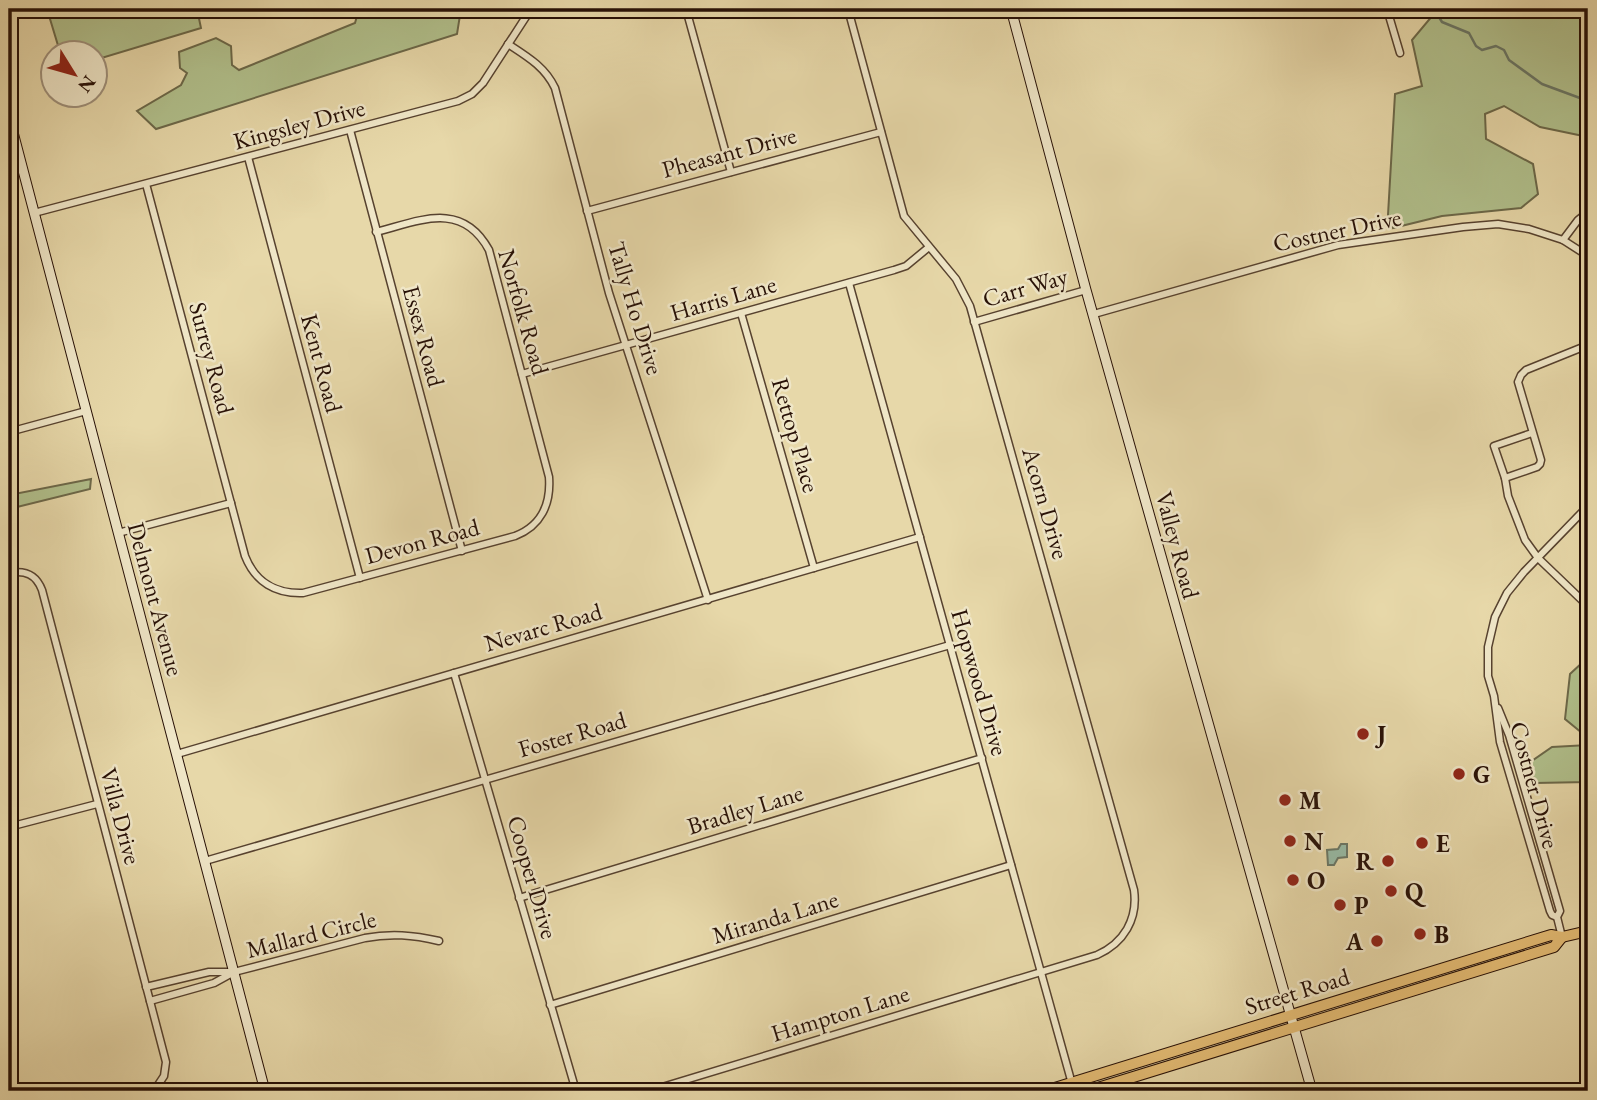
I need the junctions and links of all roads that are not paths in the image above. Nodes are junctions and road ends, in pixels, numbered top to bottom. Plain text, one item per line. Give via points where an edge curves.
1 (531, 9) edge
2 (686, 9) edge
3 (848, 9) edge
4 (1011, 9) edge
5 (1387, 9) edge
6 (508, 44) junction
7 (1400, 53) dead end
8 (9, 117) edge
9 (350, 130) junction
10 (881, 132) junction
11 (248, 157) junction
12 (731, 172) junction
13 (146, 184) junction
14 (587, 211) junction
15 (1588, 212) edge
16 (34, 214) junction
17 (376, 232) junction
18 (1563, 240) junction
19 (929, 247) junction
20 (1588, 256) edge
21 (849, 283) junction
22 (1086, 290) junction
23 (741, 313) junction
24 (1094, 314) junction
25 (974, 322) junction
26 (626, 345) junction
27 (1588, 345) edge
28 (522, 374) junction
29 (86, 411) junction
30 (535, 425) joint
31 (9, 432) edge
32 (1532, 433) junction
33 (1505, 478) junction
34 (231, 503) junction
35 (1588, 506) edge
36 (118, 533) junction
37 (920, 537) junction
38 (241, 541) joint
39 (462, 551) junction
40 (1538, 558) junction
41 (814, 568) junction
42 (9, 573) edge
43 (360, 578) junction
44 (708, 600) junction
45 (1588, 606) edge
46 (950, 645) junction
47 (454, 673) junction
48 (177, 754) junction
49 (982, 758) junction
50 (484, 780) junction
51 (97, 804) junction
52 (9, 827) edge
53 (205, 861) junction
54 (1011, 865) junction
55 (519, 898) junction
56 (1588, 931) edge
57 (1562, 937) junction
58 (439, 941) dead end
59 (234, 972) junction
60 (1041, 972) junction
61 (146, 987) junction
62 (149, 1000) junction
63 (550, 1004) junction
64 (1290, 1016) junction
65 (1293, 1028) junction
66 (1073, 1087) edge
67 (154, 1091) edge
68 (265, 1091) edge
69 (576, 1091) edge
70 (649, 1091) edge
71 (1045, 1091) edge
72 (1088, 1091) edge
73 (1312, 1091) edge

1 - 6 street, Kingsley Drive
2 - 12 street
3 - 10 street, Acorn Drive
4 - 22 street, Valley Road
5 - 7 street
6 - 9 street, Kingsley Drive via 483,83 465,98
6 - 14 street, Tally Ho Drive via 550,77
8 - 16 street, Delmont Avenue
9 - 11 street, Kingsley Drive
9 - 17 street, Essex Road
10 - 12 street, Pheasant Drive
10 - 19 street, Acorn Drive via 904,216
11 - 13 street, Kingsley Drive
11 - 43 street, Kent Road
12 - 14 street, Pheasant Drive
13 - 16 street, Kingsley Drive
13 - 34 street, Surrey Road
14 - 26 street, Tally Ho Drive
15 - 18 street
16 - 29 street, Delmont Avenue
17 - 28 street, Norfolk Road via 433,218 465,224 477,232 488,250
17 - 39 street, Essex Road
18 - 20 street, Costner Drive
18 - 24 street, Costner Drive via 1498,224 1384,237 1338,245
19 - 21 street, Harris Lane via 906,266
19 - 25 street, Acorn Drive via 962,289
21 - 23 street, Harris Lane
21 - 37 street, Hopwood Drive
22 - 24 street, Valley Road
22 - 25 street, Carr Way
23 - 26 street, Harris Lane
23 - 41 street, Rettop Place
24 - 64 street, Valley Road
25 - 60 street, Acorn Drive via 1135,897 1130,924 1111,948
26 - 28 street, Harris Lane
26 - 44 street, Tally Ho Drive
27 - 32 street via 1521,375 1518,382
28 - 30 street, Norfolk Road
29 - 31 street
29 - 36 street, Delmont Avenue
30 - 39 street, Devon Road via 550,489 541,517 520,534
32 - 33 street via 1540,464
32 - 33 street via 1494,446
33 - 40 street via 1514,517
34 - 36 street
34 - 38 street, Surrey Road
35 - 40 street, Costner Drive
36 - 48 street, Delmont Avenue
37 - 41 street, Nevarc Road
37 - 46 street, Hopwood Drive
38 - 43 street, Devon Road via 252,571 276,590 303,593
39 - 43 street, Devon Road
40 - 45 street
40 - 57 street, Costner Drive via 1507,593 1495,617 1488,676 1500,742 1550,911 1557,917
41 - 44 street, Nevarc Road
42 - 51 street, Villa Drive via 27,573 39,581
44 - 47 street, Nevarc Road
46 - 49 street, Hopwood Drive
46 - 50 street, Foster Road
47 - 48 street, Nevarc Road
47 - 50 street, Cooper Drive
48 - 53 street, Delmont Avenue
49 - 54 street, Hopwood Drive
49 - 55 street, Bradley Lane
50 - 53 street, Foster Road
50 - 55 street, Cooper Drive
51 - 52 street
51 - 61 street, Villa Drive
53 - 59 street, Delmont Avenue
54 - 60 street, Hopwood Drive
54 - 63 street, Miranda Lane
55 - 63 street, Cooper Drive
56 - 57 main road, Street Road
57 - 64 main road, Street Road via 1551,934
57 - 65 main road, Street Road via 1553,947
58 - 59 street, Mallard Circle via 405,934 375,936
59 - 61 street via 209,972
59 - 62 street via 214,983
59 - 68 street, Delmont Avenue
60 - 66 street, Hopwood Drive
60 - 70 street, Hampton Lane
61 - 62 street, Villa Drive
62 - 67 street, Villa Drive via 166,1062 164,1076
63 - 69 street, Cooper Drive
64 - 65 street, Valley Road
64 - 66 main road, Street Road
65 - 72 main road, Street Road
65 - 73 street, Valley Road
66 - 71 main road, Street Road

